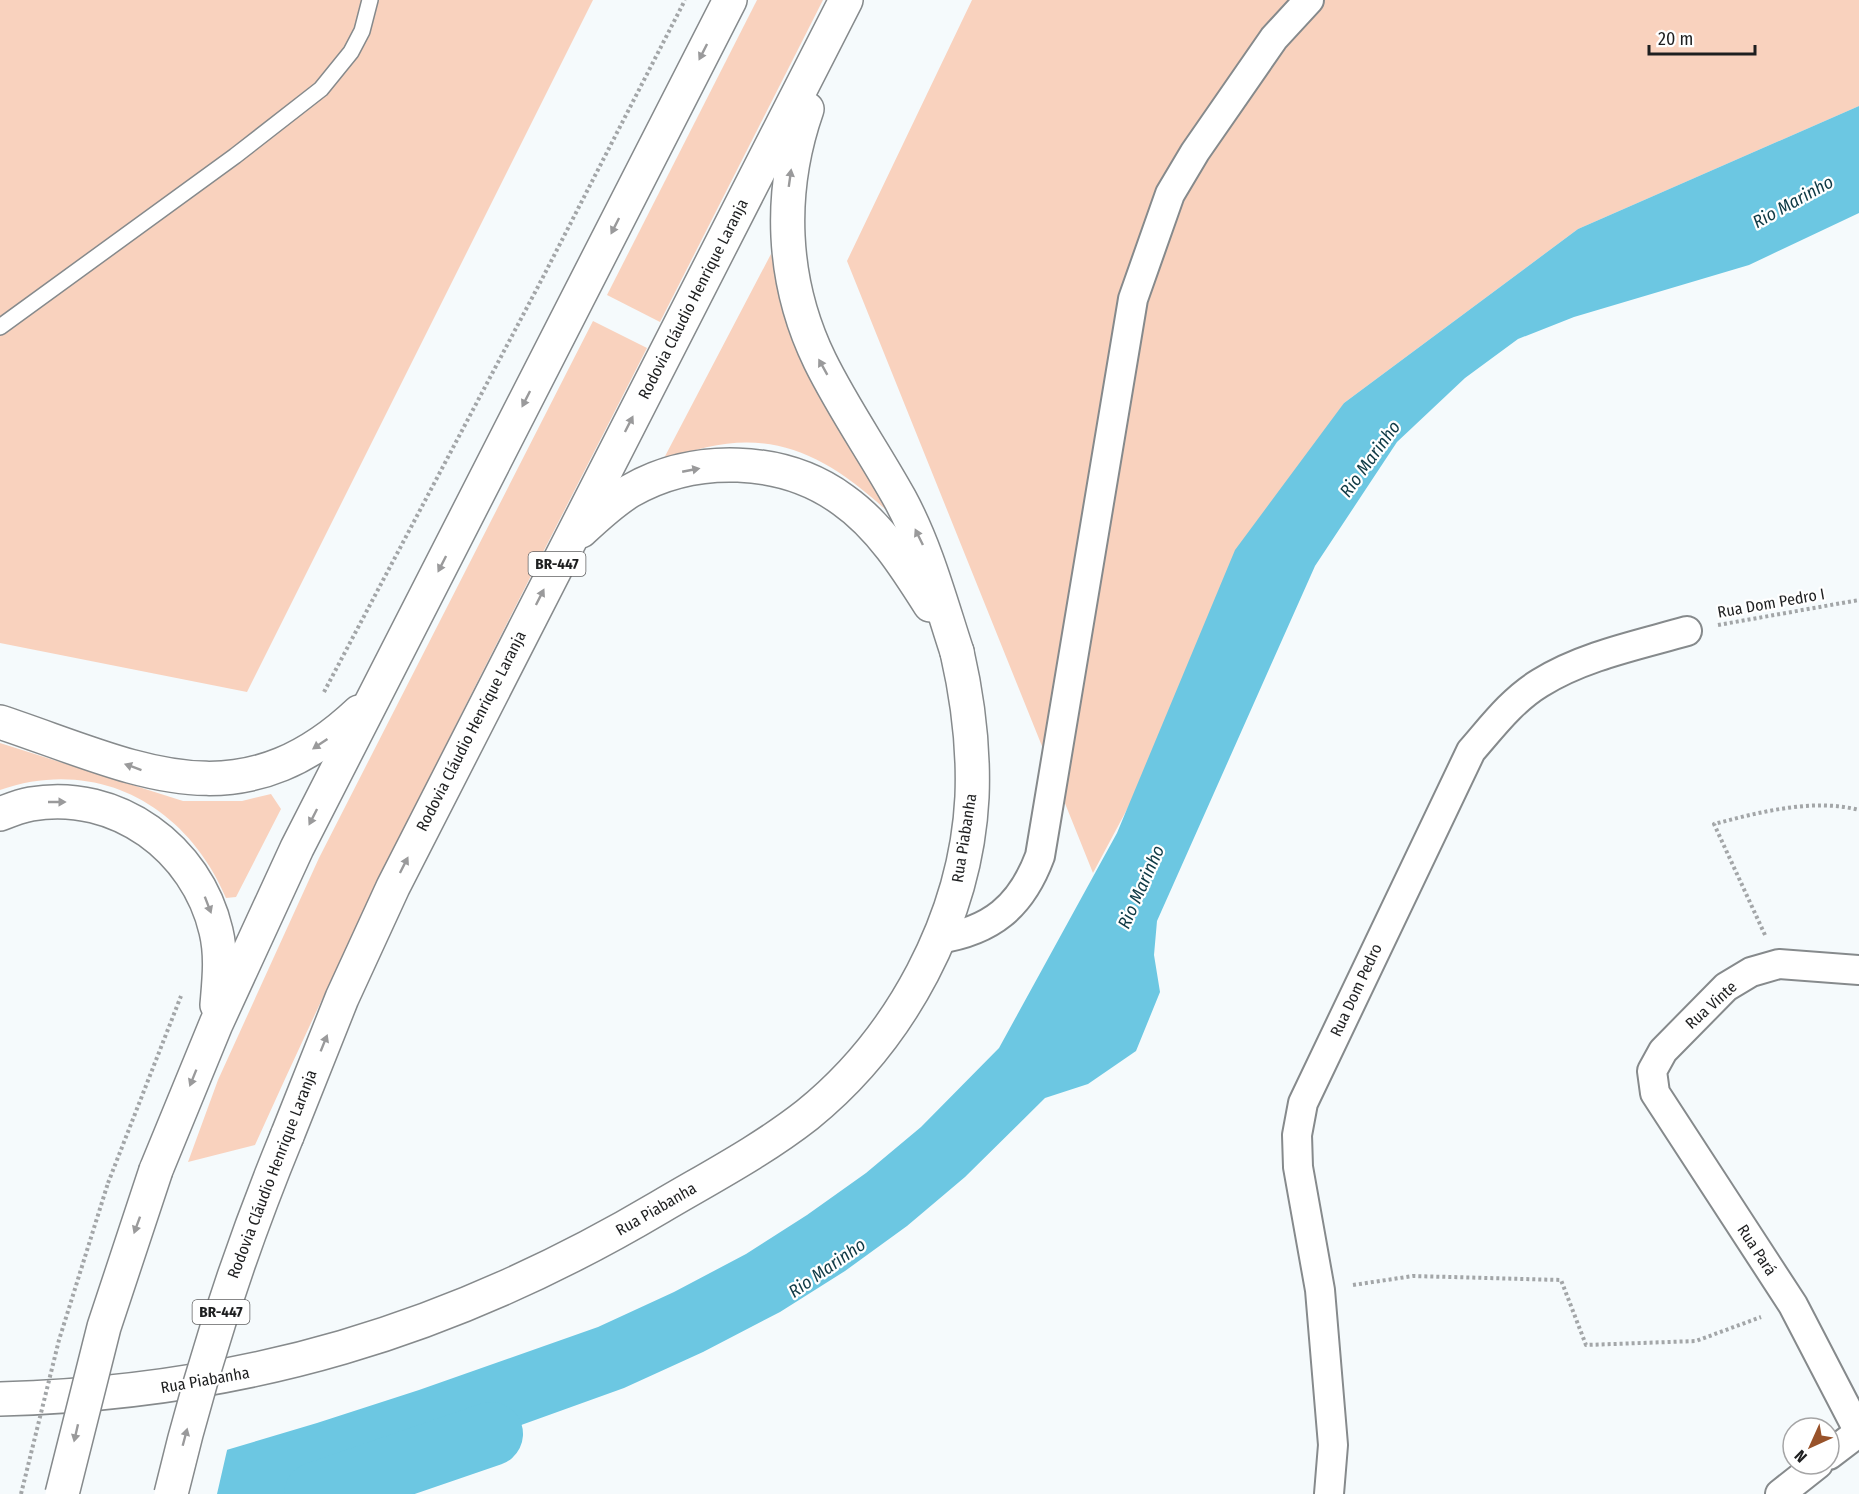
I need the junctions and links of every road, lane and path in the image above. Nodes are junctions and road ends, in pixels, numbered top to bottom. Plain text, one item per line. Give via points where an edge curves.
1 (370, 0) edge
2 (685, 0) edge
3 (730, 0) edge
4 (1309, 0) edge
5 (845, 3) edge
6 (0, 327) edge
7 (559, 559) junction
8 (1859, 600) edge
9 (1687, 631) joint
10 (957, 652) junction
11 (377, 690) junction
12 (319, 700) dead end
13 (0, 722) edge
14 (1859, 810) edge
15 (0, 814) edge
16 (938, 939) junction
17 (1779, 964) junction
18 (1859, 970) edge
19 (182, 992) dead end
20 (216, 1024) junction
21 (1652, 1071) joint
22 (1320, 1290) junction
23 (1793, 1305) junction
24 (0, 1399) edge
25 (1859, 1432) edge
26 (1841, 1446) edge
27 (1803, 1476) edge
28 (21, 1494) edge
29 (62, 1494) edge
30 (171, 1494) edge
31 (1329, 1494) edge
32 (1780, 1494) edge

1 - 6 lane via 362,31 351,52 321,89
2 - 12 path
3 -> 11 main road
4 - 16 street via 1274,38 1195,152 1170,194 1147,254 1133,299 1040,856 1032,877 1021,896 984,927
7 -> 5 main road, Rodovia Cláudio Henrique Laranja / BR-447
10 -> 5 main road via 922,544 815,351 796,298 790,264 787,194 792,159
7 -> 10 main road via 603,510 660,477 725,465 787,473 843,499 869,522 916,582
30 -> 7 main road, Rodovia Cláudio Henrique Laranja / BR-447, bridge via 202,1371 255,1213 342,998 393,887
8 - 9 path, Rua Dom Pedro I
9 - 22 street, Rua Dom Pedro via 1583,662 1539,684 1503,714 1471,752 1303,1103 1297,1135 1298,1167
10 - 16 main road, Rua Piabanha via 971,734 972,801 960,873
11 -> 13 main road via 352,719 313,749 287,763 231,778 182,778 145,771
11 -> 20 main road via 297,848
14 - 17 path via 1840,805 1766,811 1714,824
15 -> 20 main road via 28,804 79,803 127,817 168,846 200,886 213,918 220,956
16 - 24 main road, Rua Piabanha via 902,1009 875,1047 809,1113 771,1141 647,1214 526,1279 398,1331 268,1368 135,1391
17 - 18 street, Rua Vinte
17 - 21 street, Rua Vinte via 1751,972 1726,987 1662,1051
19 - 28 path, bridge via 108,1183 59,1340
20 -> 29 main road, bridge via 156,1170 104,1327
21 - 23 street, Rua Pará via 1655,1093
22 - 23 path via 1413,1276 1561,1280 1586,1345 1696,1341
22 - 31 street, Rua Dom Pedro via 1333,1445
23 - 25 street, Rua Pará
25 - 26 street
27 - 32 street

